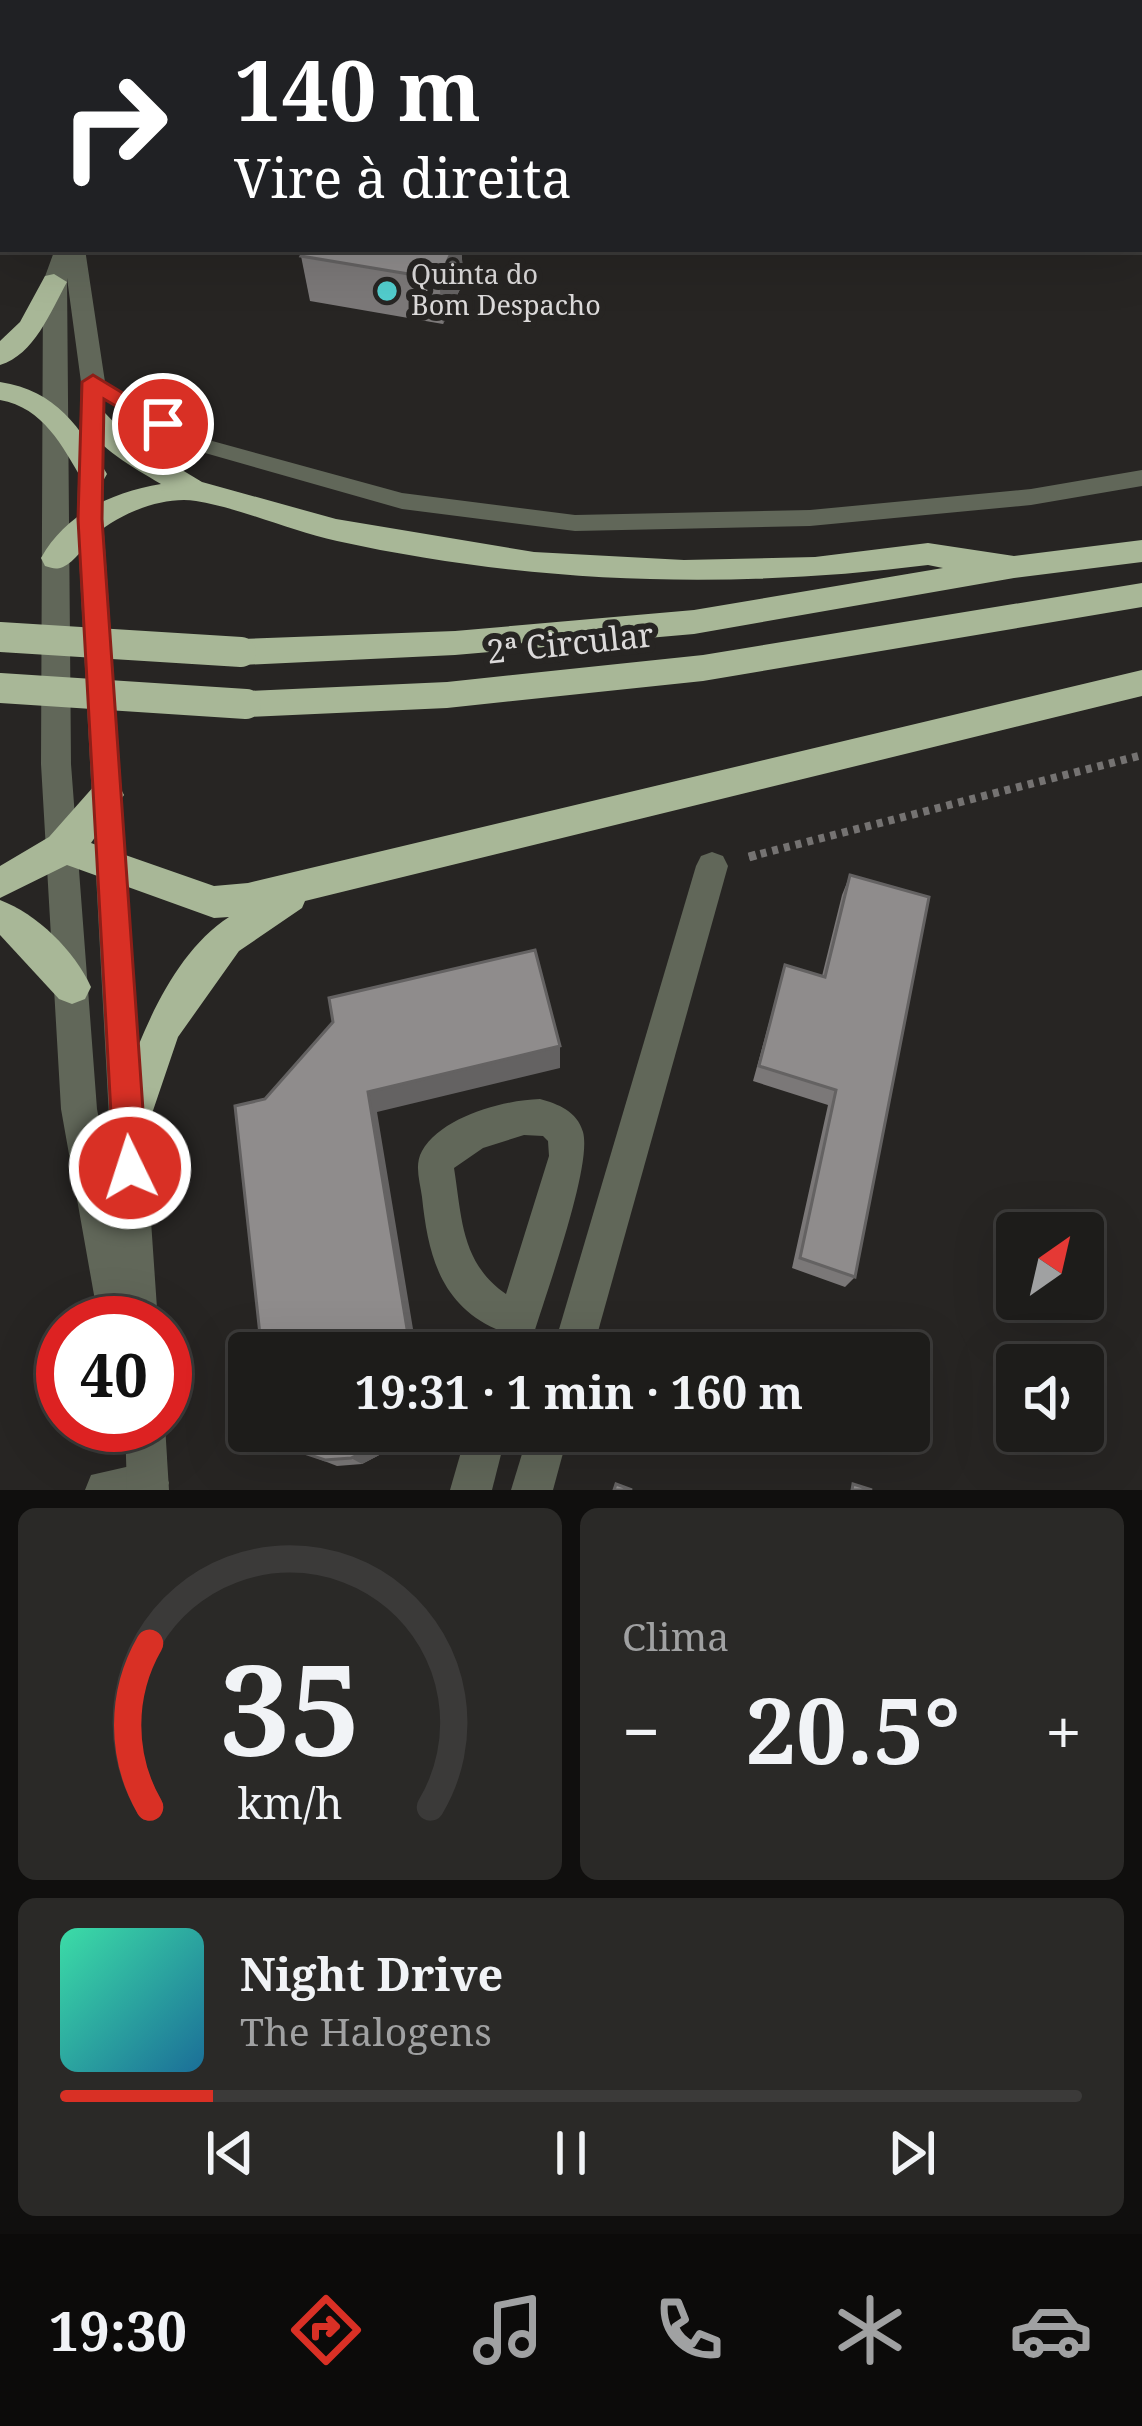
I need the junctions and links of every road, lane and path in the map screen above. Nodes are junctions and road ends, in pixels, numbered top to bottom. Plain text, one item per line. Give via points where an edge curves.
1 (69, 252) edge
2 (71, 252) edge
3 (54, 282) junction
4 (0, 356) edge
5 (93, 382) junction
6 (0, 391) edge
7 (52, 408) junction
8 (95, 420) junction
9 (92, 474) junction
10 (1142, 478) edge
11 (193, 490) junction
12 (90, 519) junction
13 (1142, 551) edge
14 (56, 558) junction
15 (1014, 567) junction
16 (1142, 595) edge
17 (0, 637) edge
18 (1142, 683) edge
19 (0, 688) edge
20 (1142, 755) edge
21 (107, 795) junction
22 (63, 848) junction
23 (108, 866) junction
24 (712, 866) joint
25 (314, 880) junction
26 (0, 882) edge
27 (0, 916) edge
28 (72, 987) junction
29 (128, 1129) junction
30 (113, 1296) edge
31 (137, 1296) edge
32 (578, 1332) edge
33 (512, 1336) edge
34 (144, 1452) edge
35 (481, 1452) edge
36 (543, 1452) edge
37 (148, 1487) edge
38 (106, 1490) edge
39 (471, 1490) edge
40 (532, 1490) edge

1 - 3 street
2 - 5 street
3 - 4 highway via 30,327
3 - 7 street
5 - 8 street
5 - 10 lane via 198,444 402,501 575,523 810,518
6 - 7 highway
7 - 9 highway
7 - 14 street
8 - 9 street
8 - 11 highway via 119,446
9 - 12 street
11 - 12 highway via 136,498
11 - 15 highway via 336,530 534,563 684,571 815,568 928,554
12 - 14 highway
12 - 21 street
13 - 15 highway, 2ª Circular
14 - 22 street
15 - 17 highway, 2ª Circular, bridge via 694,622 455,644 241,652
16 - 19 highway, 2ª Circular, bridge via 703,668 447,695 246,704
18 - 25 highway
20 - 24 path
21 - 22 highway
21 - 23 street
22 - 23 highway
22 - 26 highway
22 - 28 street
23 - 25 highway via 214,902
23 - 29 street
24 - 32 street
25 - 29 highway via 226,939 161,1028
27 - 28 highway via 22,928
28 - 30 street via 79,1109
29 - 31 street
33 - 33 street via 463,1290 435,1163 457,1138 533,1116 566,1134 567,1156
34 - 37 street
35 - 39 street
36 - 40 street
37 - 38 street

